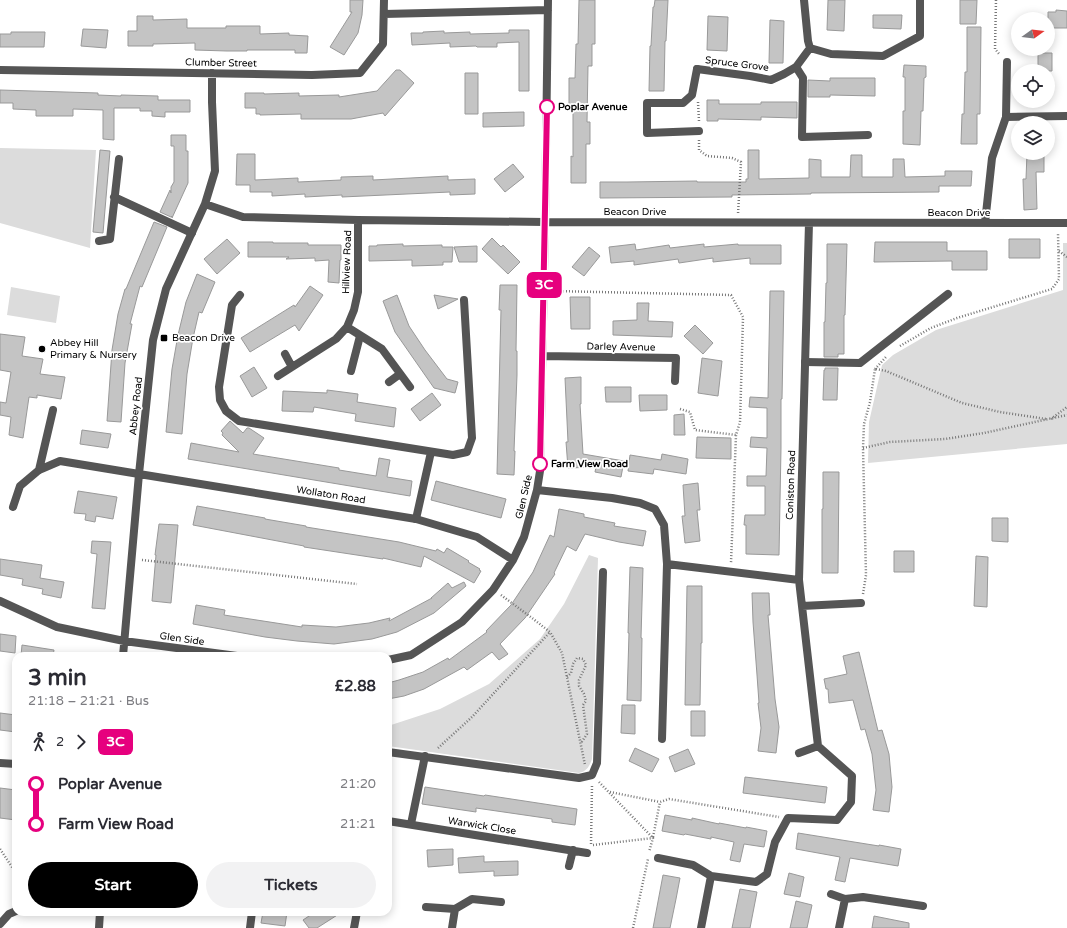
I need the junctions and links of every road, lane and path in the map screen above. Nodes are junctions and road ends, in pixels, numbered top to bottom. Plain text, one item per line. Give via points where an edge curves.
1 (384, 0) edge
2 (548, 0) edge
3 (804, 0) edge
4 (920, 0) edge
5 (996, 0) edge
6 (548, 10) junction
7 (384, 14) junction
8 (810, 48) junction
9 (1007, 62) joint
10 (796, 67) junction
11 (0, 70) edge
12 (212, 73) junction
13 (698, 96) dead end
14 (1067, 116) edge
15 (1006, 117) junction
16 (699, 131) junction
17 (868, 135) dead end
18 (118, 159) dead end
19 (114, 197) junction
20 (205, 204) junction
21 (358, 220) junction
22 (545, 222) junction
23 (738, 223) junction
24 (809, 223) junction
25 (985, 223) junction
26 (1058, 223) junction
27 (1067, 223) edge
28 (192, 233) junction
29 (99, 241) dead end
30 (1058, 251) dead end
31 (1067, 257) edge
32 (543, 291) junction
33 (948, 294) dead end
34 (240, 295) dead end
35 (464, 300) dead end
36 (347, 328) junction
37 (360, 336) junction
38 (898, 347) dead end
39 (285, 354) dead end
40 (542, 356) junction
41 (886, 357) dead end
42 (805, 362) junction
43 (860, 363) junction
44 (292, 367) junction
45 (875, 369) junction
46 (351, 371) dead end
47 (400, 374) junction
48 (278, 376) dead end
49 (675, 381) dead end
50 (390, 382) dead end
51 (410, 388) dead end
52 (1067, 407) edge
53 (680, 409) dead end
54 (53, 410) dead end
55 (1067, 415) edge
56 (1050, 420) junction
57 (736, 435) junction
58 (863, 448) junction
59 (431, 452) junction
60 (39, 470) junction
61 (139, 474) junction
62 (537, 490) junction
63 (13, 507) dead end
64 (416, 519) junction
65 (131, 558) junction
66 (513, 560) junction
67 (667, 564) junction
68 (603, 572) dead end
69 (731, 572) junction
70 (799, 580) junction
71 (357, 584) dead end
72 (493, 590) junction
73 (0, 601) edge
74 (861, 603) joint
75 (802, 606) junction
76 (550, 632) junction
77 (124, 641) junction
78 (123, 652) edge
79 (207, 652) edge
80 (392, 659) edge
81 (567, 678) junction
82 (662, 739) dead end
83 (580, 743) junction
84 (818, 746) junction
85 (392, 753) edge
86 (799, 753) dead end
87 (427, 757) junction
88 (0, 763) edge
89 (12, 764) edge
90 (592, 775) junction
91 (610, 792) junction
92 (660, 802) junction
93 (788, 818) junction
94 (392, 822) edge
95 (411, 824) junction
96 (653, 838) junction
97 (591, 845) junction
98 (0, 849) edge
99 (573, 850) junction
100 (587, 853) joint
101 (658, 858) dead end
102 (569, 866) dead end
103 (12, 867) edge
104 (711, 876) junction
105 (831, 894) dead end
106 (845, 899) junction
107 (501, 902) dead end
108 (923, 906) dead end
109 (426, 907) dead end
110 (455, 909) junction
111 (12, 913) edge
112 (100, 916) edge
113 (252, 916) edge
114 (356, 916) edge
115 (0, 924) edge
116 (99, 928) edge
117 (250, 928) edge
118 (354, 928) edge
119 (452, 928) edge
120 (633, 928) edge
121 (701, 928) edge
122 (839, 928) edge

1 - 7 street, Clumber Street
2 - 6 street
3 - 8 street
4 - 8 street via 920,36 883,56 831,54
5 - 9 path via 995,49
6 - 7 street
6 - 22 street
7 - 12 street, Clumber Street via 383,44 360,73
8 - 10 street, Spruce Grove
9 - 15 street
10 - 16 street, Spruce Grove via 771,80 697,69 692,95 683,103 647,104 646,133
10 - 17 street via 803,78 802,137
11 - 12 street, Clumber Street
12 - 20 street, Abbey Road via 215,171
13 - 16 path
14 - 15 street
15 - 25 street via 992,158
16 - 23 path via 699,150 707,156 732,158 741,162
18 - 19 street
19 - 28 street
19 - 29 street via 110,239
20 - 21 street, Beacon Drive via 243,217
20 - 28 street, Abbey Road
21 - 22 street, Beacon Drive
21 - 36 street, Hillview Road via 358,292
22 - 23 street, Beacon Drive
22 - 32 street, Glen Side
23 - 24 street, Beacon Drive
24 - 25 street, Beacon Drive
24 - 42 street, Coniston Road
25 - 26 street, Beacon Drive
26 - 27 street, Beacon Drive
26 - 38 path via 1059,279 1052,289 957,318 931,328
28 - 61 street, Abbey Road via 166,289 153,340
30 - 31 path
32 - 40 street, Glen Side
32 - 57 path via 730,295 743,317 740,422
33 - 43 street
34 - 59 street via 232,305 219,387 220,400 226,411 239,421
35 - 59 street via 472,438 467,452 453,455
36 - 37 street
36 - 44 street, Hillview Road via 336,339
37 - 46 street
37 - 47 street via 382,349
39 - 44 street
40 - 49 street, Darley Avenue via 676,358
40 - 62 street, Glen Side via 540,471
41 - 45 path
42 - 43 street
42 - 70 street, Coniston Road
43 - 45 path
44 - 48 street, Hillview Road
45 - 56 path via 886,371 962,403
45 - 58 path via 864,424
47 - 50 street
47 - 51 street
52 - 56 path
53 - 57 path via 690,412 694,430
54 - 60 street
55 - 56 path
56 - 58 path via 945,439 890,442
57 - 69 path
58 - 74 path via 866,575
59 - 64 street
60 - 61 street, Wollaton Road via 60,461
60 - 63 street, Wollaton Road via 20,486
61 - 64 street, Wollaton Road
61 - 65 street, Abbey Road
62 - 66 street, Glen Side via 524,537
62 - 67 street via 619,499 655,509 664,525
64 - 66 street, Wollaton Road via 477,537
65 - 71 path
65 - 77 street, Abbey Road
66 - 72 street, Glen Side
67 - 69 street
67 - 82 street
68 - 90 street via 597,763
69 - 70 street
70 - 75 street, Coniston Road
72 - 76 path
72 - 80 street, Glen Side via 462,622 410,655
73 - 77 street, Glen Side via 57,627
74 - 75 street
75 - 84 street, Coniston Road
76 - 81 path via 562,653
76 - 87 path via 472,717
77 - 78 street, Abbey Road
77 - 79 street, Glen Side
81 - 83 path
81 - 83 path via 572,674 573,664 577,658 583,659 586,665 579,686 586,701 582,705 587,734
83 - 90 path via 586,768
84 - 86 street
84 - 93 street via 852,776 851,802 837,820
85 - 87 street
87 - 90 street via 579,778
87 - 95 street
88 - 89 street
90 - 91 path
90 - 97 path
91 - 92 path
91 - 96 path
92 - 93 path via 669,799
92 - 96 path
93 - 104 street via 775,842 767,874 756,882
94 - 95 street, Warwick Close
95 - 99 street, Warwick Close
96 - 97 path
96 - 120 path
97 - 100 path
98 - 103 path
99 - 100 street, Warwick Close
99 - 102 street
101 - 104 street via 693,865
104 - 121 street
105 - 106 street
106 - 108 street via 863,897
106 - 122 street
107 - 110 street via 472,899
109 - 110 street
110 - 119 street
111 - 115 street
112 - 116 street
113 - 117 street
114 - 118 street

